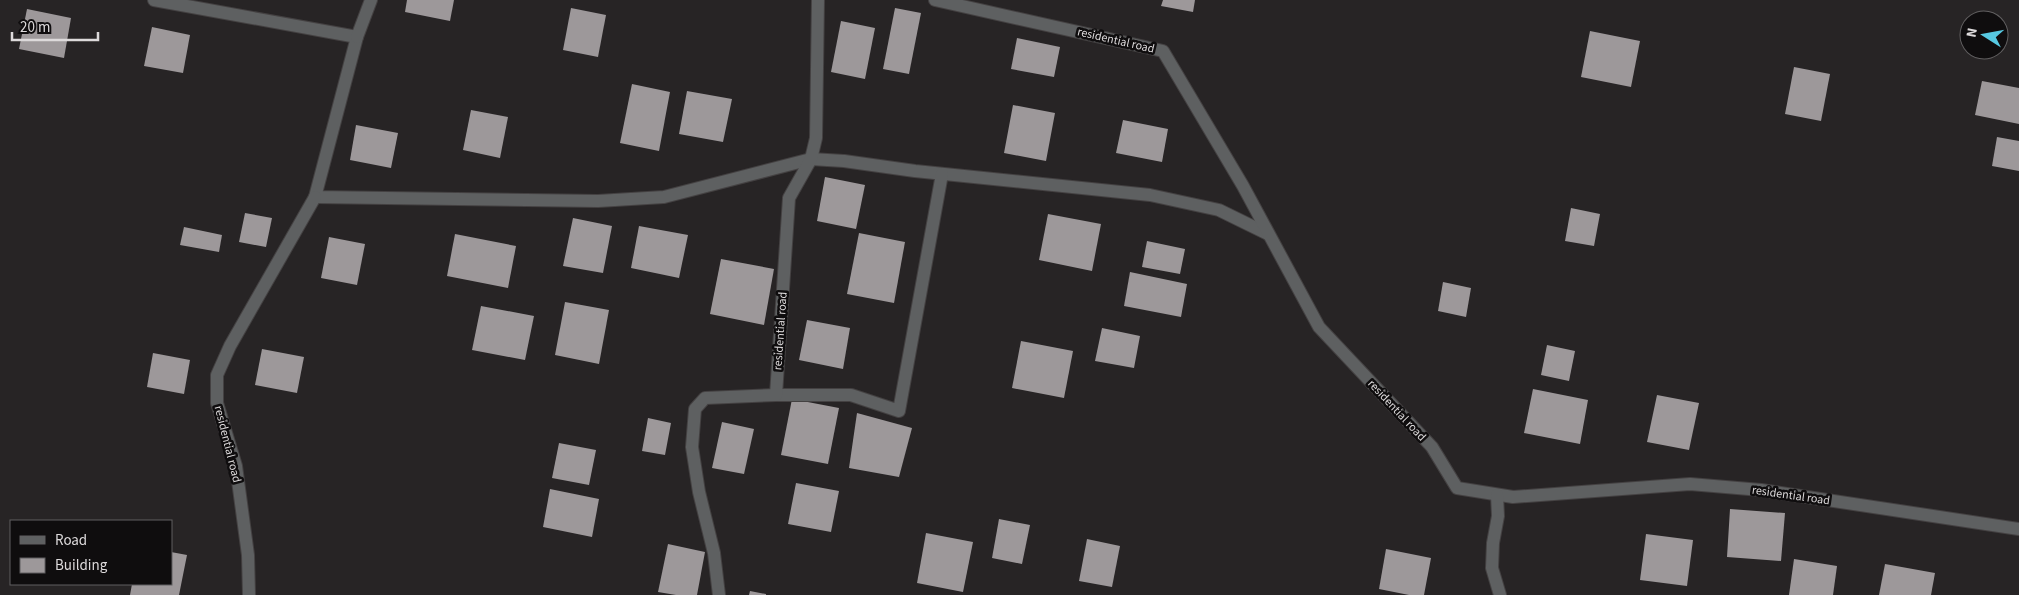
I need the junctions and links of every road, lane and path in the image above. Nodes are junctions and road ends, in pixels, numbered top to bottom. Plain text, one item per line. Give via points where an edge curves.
1 (154, 0) edge
2 (371, 0) edge
3 (818, 0) edge
4 (935, 0) edge
5 (357, 37) junction
6 (811, 159) junction
7 (942, 174) junction
8 (315, 197) junction
9 (1268, 234) junction
10 (776, 395) junction
11 (1497, 495) junction
12 (2019, 529) edge
13 (249, 595) edge
14 (719, 595) edge
15 (1500, 595) edge

1 - 5 street
2 - 5 street, residential road
3 - 6 street, residential road via 818,112
4 - 9 street, residential road via 1163,51
5 - 8 street, residential road
6 - 7 street
6 - 8 street via 664,197 598,201
6 - 10 street, residential road via 789,198
7 - 9 street via 1150,195 1189,202 1219,210
7 - 10 street via 899,411 851,394
8 - 13 street, residential road via 230,346 217,375 217,403 236,466 248,555
9 - 11 street, residential road via 1319,327 1432,448 1457,488
10 - 14 street via 705,398 695,409 692,447 714,553
11 - 12 street, residential road via 1513,497 1690,484 1761,490
11 - 15 street via 1492,568

